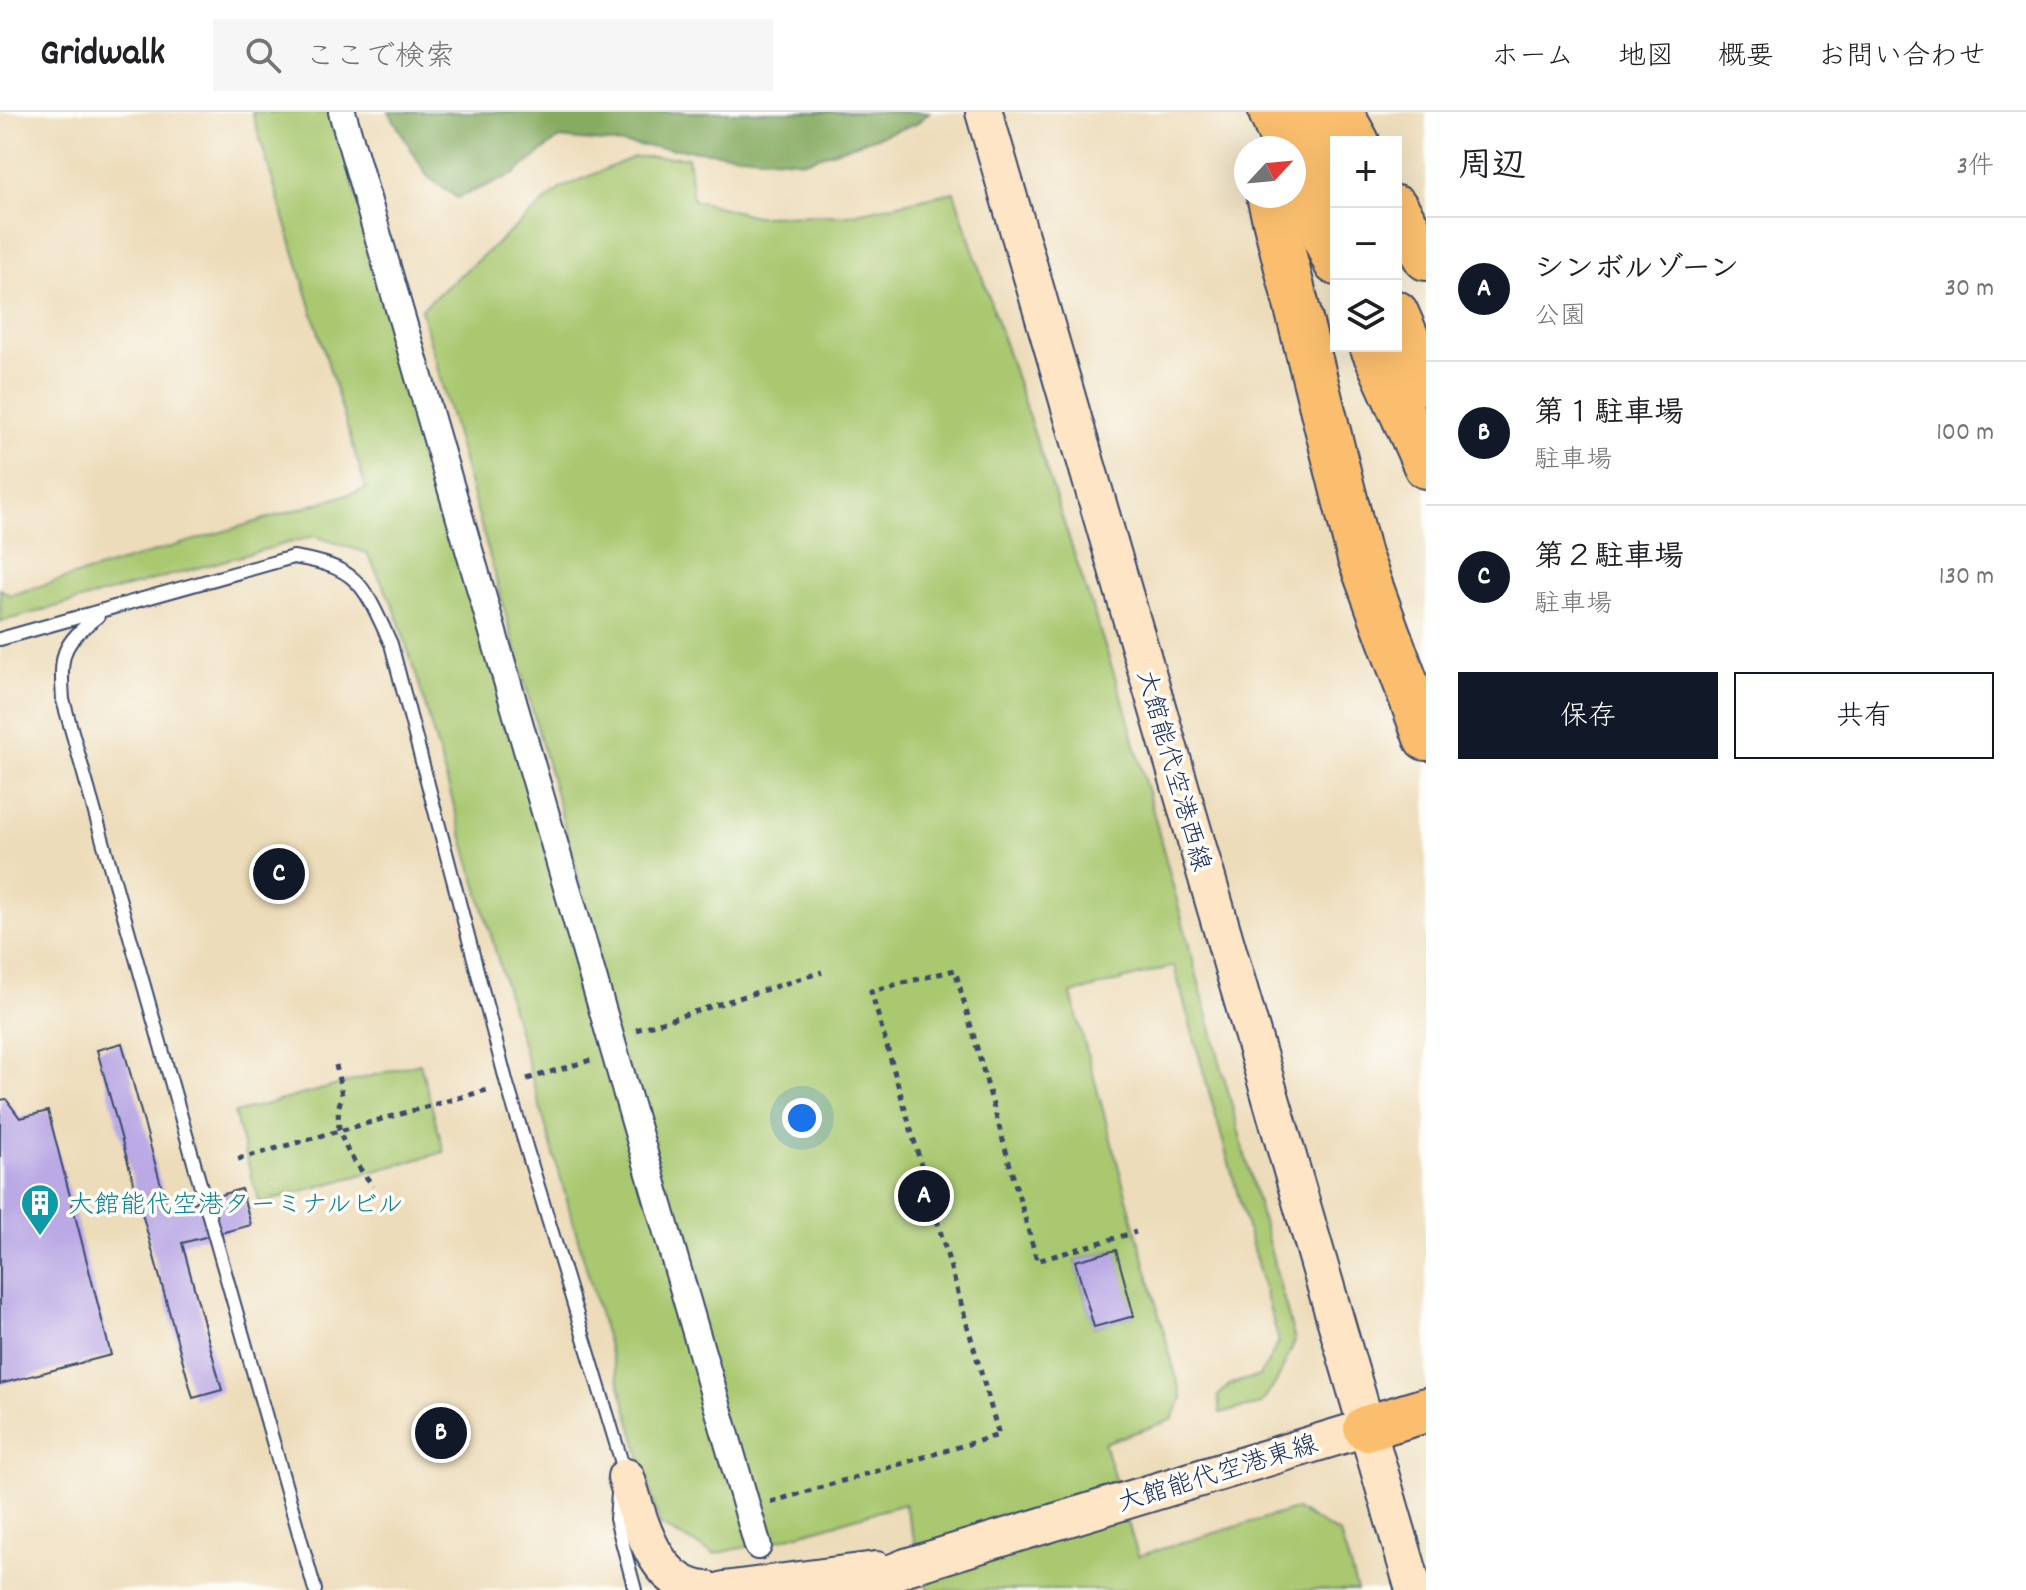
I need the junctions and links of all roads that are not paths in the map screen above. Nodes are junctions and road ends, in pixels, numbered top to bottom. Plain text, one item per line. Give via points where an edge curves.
1 (342, 112) edge
2 (984, 112) edge
3 (1244, 112) edge
4 (1271, 112) edge
5 (1309, 112) edge
6 (1340, 112) edge
7 (1251, 136) edge
8 (1281, 136) edge
9 (1354, 136) edge
10 (1330, 163) edge
11 (1306, 194) edge
12 (1272, 208) edge
13 (1402, 218) edge
14 (1330, 249) edge
15 (1426, 258) edge
16 (1402, 327) edge
17 (1375, 352) edge
18 (1426, 382) edge
19 (1426, 466) edge
20 (104, 612) junction
21 (0, 639) edge
22 (1426, 738) edge
23 (1426, 1410) edge
24 (1366, 1428) junction
25 (626, 1477) junction
26 (758, 1546) dead end
27 (906, 1567) junction
28 (315, 1590) edge
29 (635, 1590) edge
30 (707, 1590) edge
31 (724, 1590) edge
32 (848, 1590) edge
33 (1414, 1590) edge

1 - 26 street
2 - 24 main road, 大館能代空港西線
3 - 7 highway
4 - 8 highway
5 - 10 highway
6 - 9 highway
11 - 14 highway
12 - 22 highway via 1359,555
13 - 15 highway
16 - 18 highway
17 - 19 highway
20 - 21 lane
20 - 25 lane via 293,557 351,573 370,598 391,644 507,1084
20 - 28 lane via 71,638 61,665 63,700
23 - 24 highway
24 - 27 main road, 大館能代空港東線
24 - 33 main road
25 - 29 lane via 618,1492 616,1519
25 - 30 main road via 648,1543 663,1565 680,1580
27 - 31 main road
27 - 32 main road

